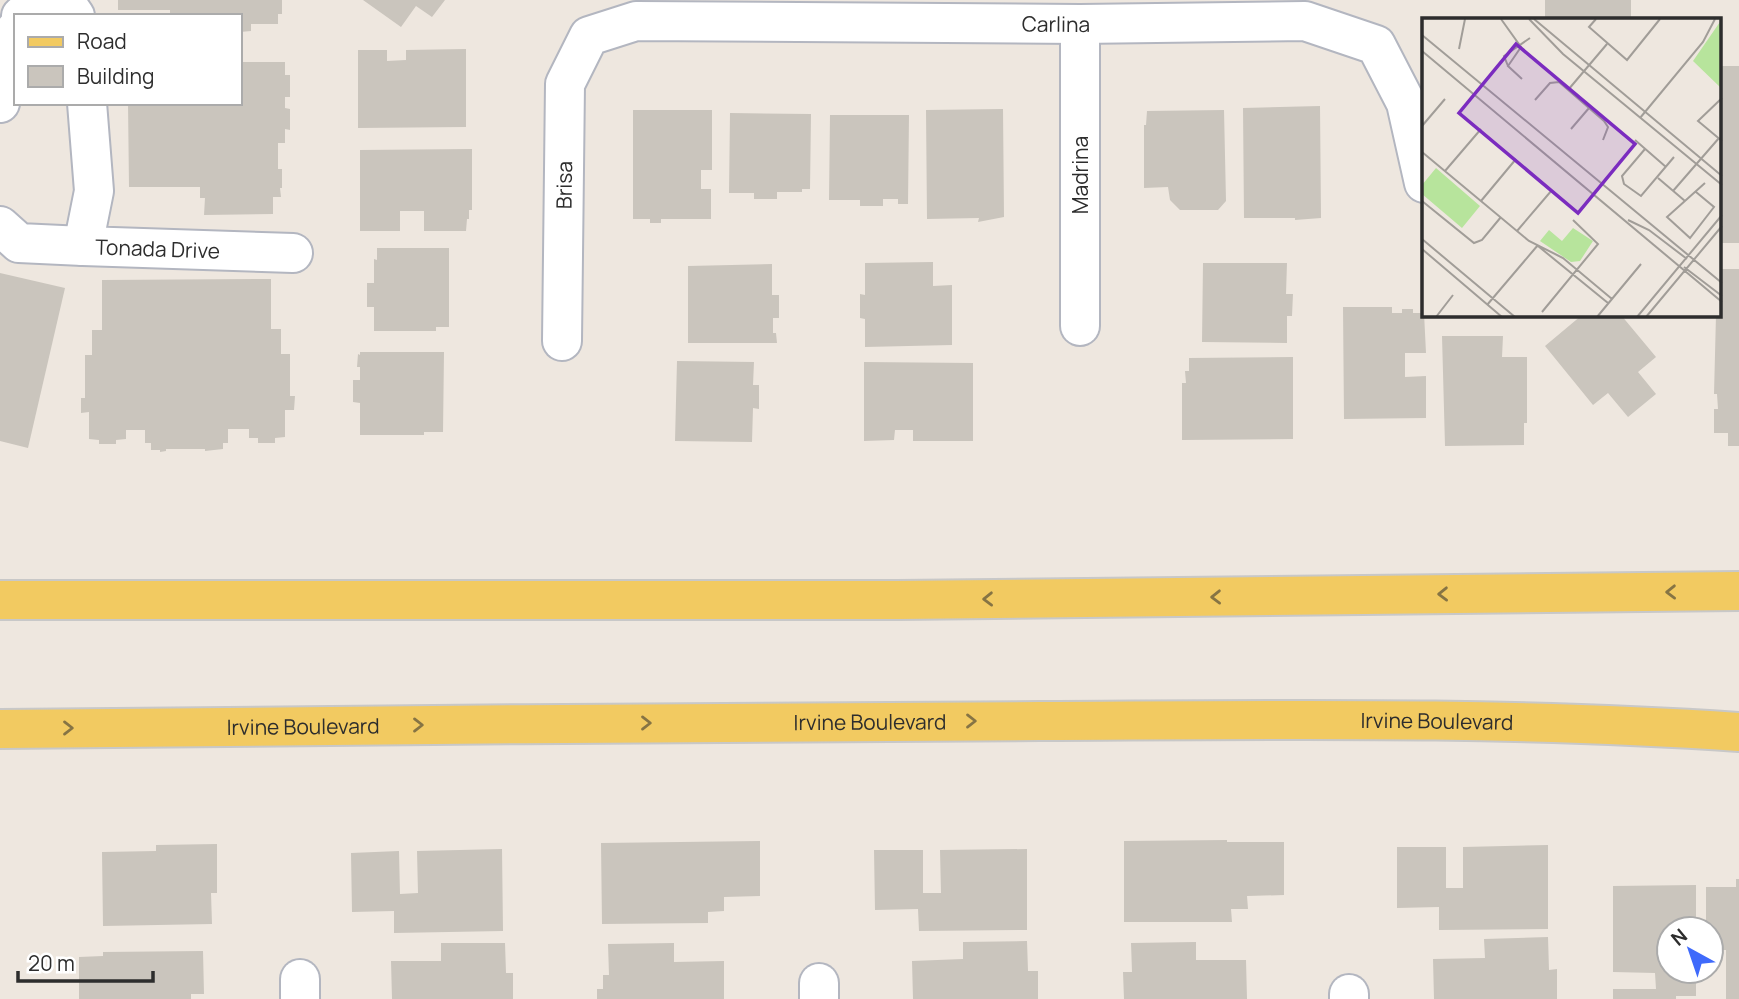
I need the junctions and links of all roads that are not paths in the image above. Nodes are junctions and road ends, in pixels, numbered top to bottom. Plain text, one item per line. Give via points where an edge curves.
1 (40, 0) edge
2 (775, 11) edge
3 (23, 14) edge
4 (1080, 24) junction
5 (589, 36) joint
6 (14, 38) edge
7 (0, 103) edge
8 (87, 105) edge
9 (1422, 174) edge
10 (0, 226) edge
11 (83, 246) junction
12 (293, 253) dead end
13 (1080, 326) dead end
14 (562, 341) dead end
15 (1739, 591) edge
16 (0, 600) edge
17 (0, 729) edge
18 (1739, 732) edge

1 - 3 street
2 - 4 street, Carlina
2 - 5 street, Carlina via 636,21
4 - 9 street, Carlina via 1306,21 1376,45 1406,103
4 - 13 street, Madrina
5 - 14 street, Brisa via 565,85
6 - 7 street
8 - 11 street, Tonada Drive via 94,191
10 - 11 street via 19,243
11 - 12 street, Tonada Drive
15 -> 16 main road via 898,600
17 -> 18 main road, Irvine Boulevard via 1424,720

